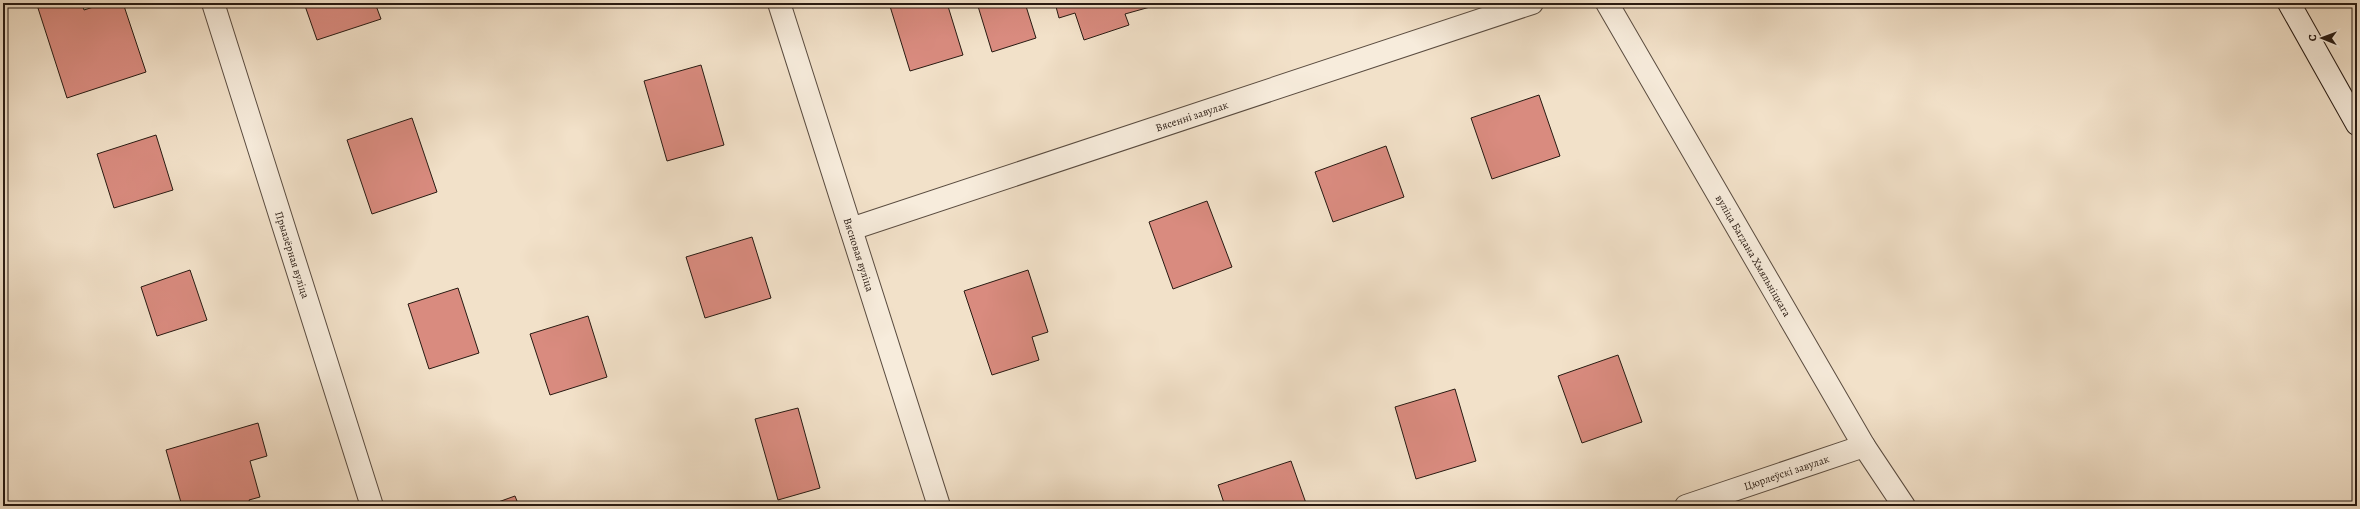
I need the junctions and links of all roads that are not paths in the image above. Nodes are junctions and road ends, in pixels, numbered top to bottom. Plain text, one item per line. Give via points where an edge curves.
1 (213, 3) edge
2 (779, 3) edge
3 (1532, 3) edge
4 (1607, 3) edge
5 (2289, 3) edge
6 (2357, 124) edge
7 (851, 229) junction
8 (1864, 446) junction
9 (372, 506) edge
10 (939, 506) edge
11 (1686, 506) edge
12 (1904, 506) edge

1 - 9 street, Прыазёрная вуліца
2 - 7 street, Вясновая вуліца
3 - 7 street, Вясенні завулак
4 - 8 street, вуліца Багдана Хмяльніцкага
5 - 6 street
7 - 10 street, Вясновая вуліца
8 - 11 street, Цюрлеўскі завулак
8 - 12 street, вуліца Багдана Хмяльніцкага

